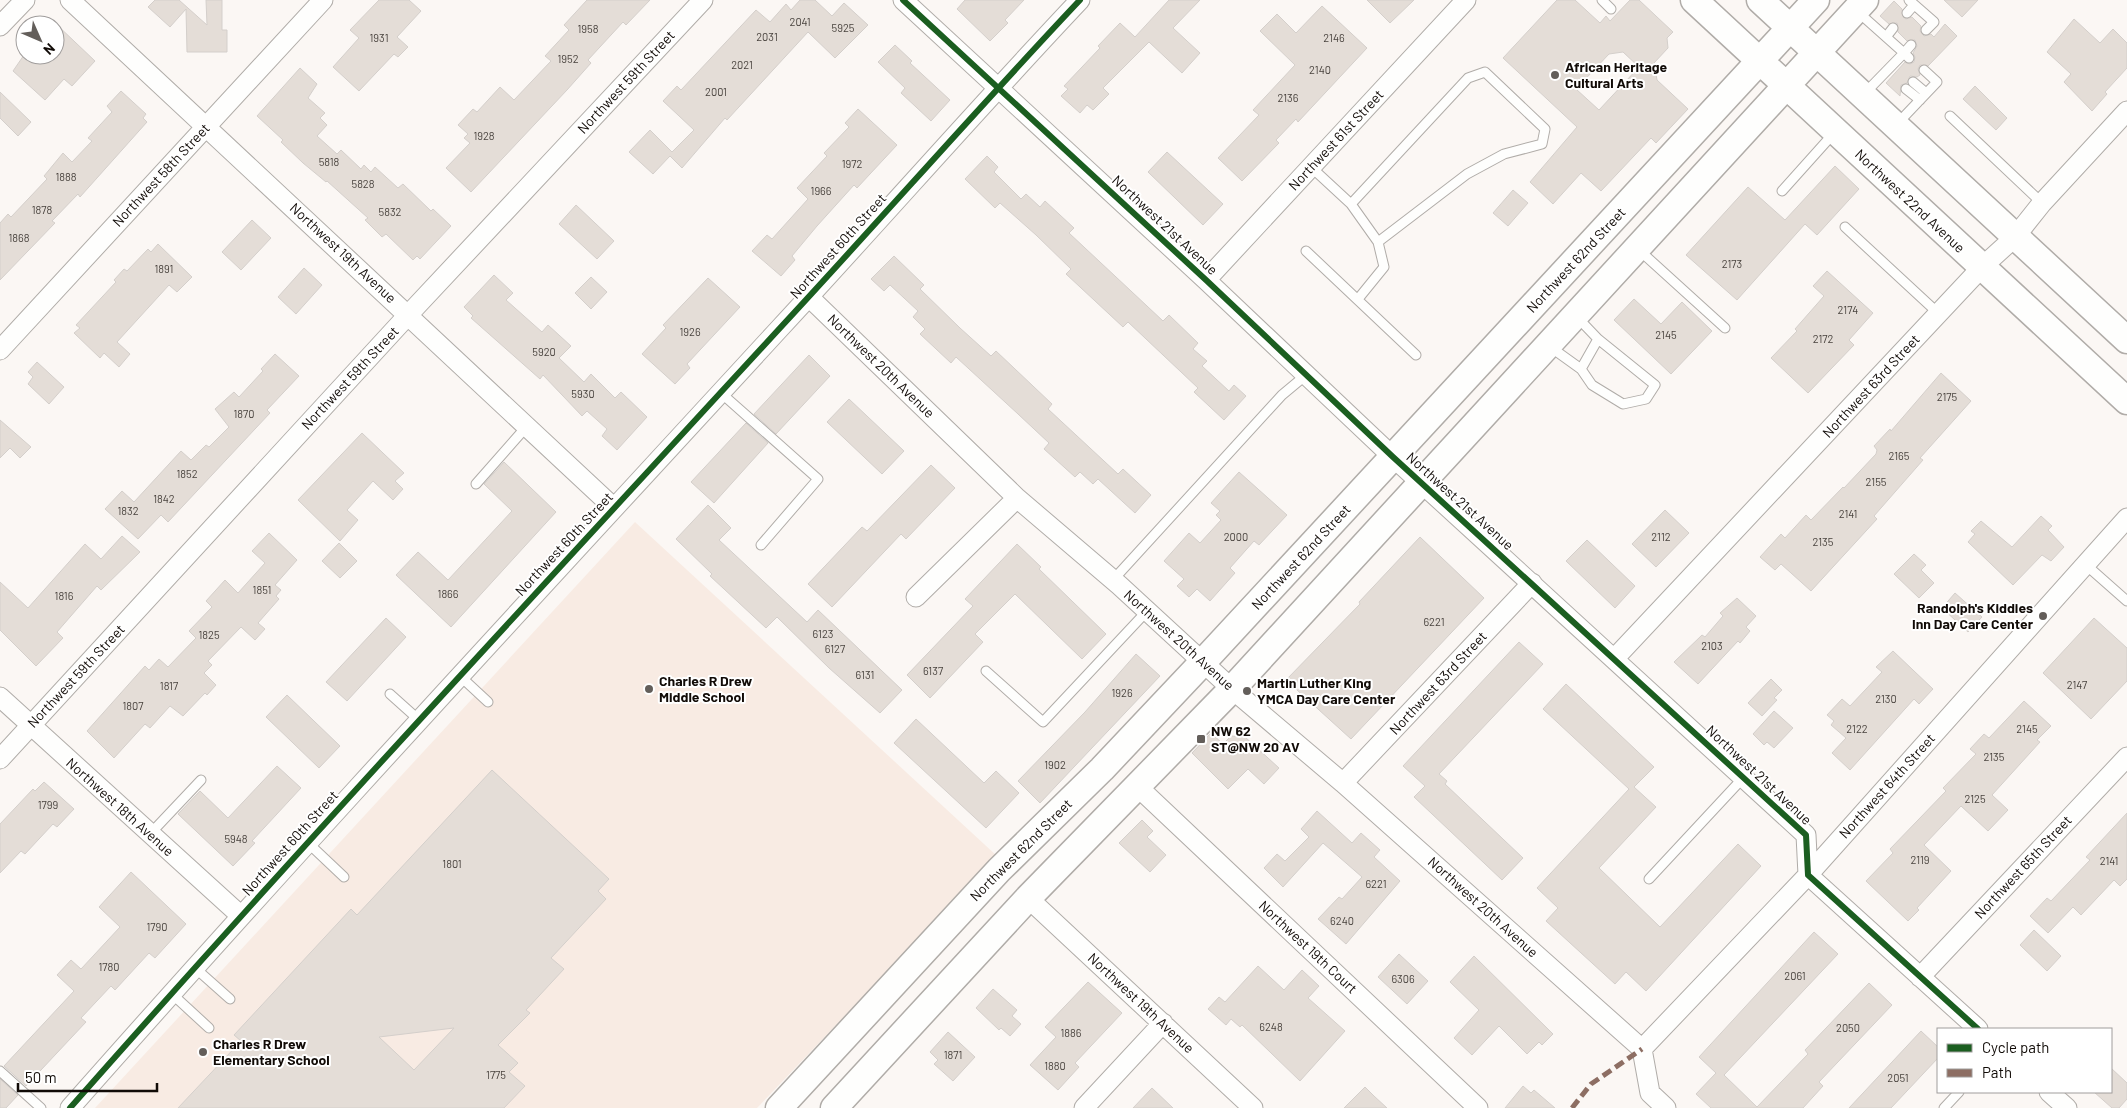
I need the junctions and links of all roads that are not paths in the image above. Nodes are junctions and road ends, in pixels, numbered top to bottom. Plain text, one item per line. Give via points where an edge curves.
1 (25, 0) edge
2 (70, 0) edge
3 (323, 0) edge
4 (703, 0) edge
5 (903, 0) edge
6 (1080, 0) edge
7 (1466, 0) edge
8 (1602, 0) edge
9 (1694, 0) edge
10 (1760, 0) edge
11 (1816, 0) edge
12 (1912, 2) edge
13 (1860, 5) edge
14 (1611, 8) dead end
15 (1907, 13) dead end
16 (0, 26) edge
17 (1791, 28) junction
18 (1893, 28) dead end
19 (1926, 30) dead end
20 (1886, 37) junction
21 (1911, 45) dead end
22 (1816, 51) junction
23 (1907, 55) junction
24 (1760, 61) junction
25 (1924, 70) dead end
26 (1913, 82) dead end
27 (1786, 85) junction
28 (997, 87) junction
29 (1906, 90) dead end
30 (1863, 95) junction
31 (1923, 97) junction
32 (2127, 111) edge
33 (1950, 116) dead end
34 (205, 126) junction
35 (1895, 126) junction
36 (1836, 132) junction
37 (1311, 167) junction
38 (1782, 191) dead end
39 (2042, 203) junction
40 (1351, 204) junction
41 (1845, 227) dead end
42 (2015, 237) junction
43 (1378, 242) junction
44 (1637, 248) junction
45 (1306, 251) dead end
46 (1982, 267) junction
47 (1206, 280) junction
48 (810, 296) junction
49 (1358, 299) junction
50 (409, 314) junction
51 (1939, 314) junction
52 (1576, 316) junction
53 (1725, 328) dead end
54 (1598, 339) junction
55 (2127, 340) edge
56 (1548, 345) junction
57 (0, 350) edge
58 (1416, 355) dead end
59 (1580, 369) junction
60 (1306, 375) junction
61 (721, 393) junction
62 (2127, 401) edge
63 (527, 426) junction
64 (1393, 457) junction
65 (1421, 482) junction
66 (476, 484) dead end
67 (1017, 498) junction
68 (614, 508) junction
69 (2124, 527) edge
70 (761, 544) dead end
71 (2085, 564) junction
72 (1113, 580) junction
73 (1532, 583) junction
74 (916, 597) dead end
75 (2127, 601) edge
76 (1147, 611) junction
77 (1614, 659) junction
78 (1203, 662) junction
79 (986, 671) dead end
80 (460, 676) junction
81 (1232, 689) junction
82 (390, 694) dead end
83 (0, 697) edge
84 (488, 702) dead end
85 (419, 720) junction
86 (30, 726) junction
87 (2127, 757) edge
88 (0, 759) edge
89 (1743, 778) junction
90 (201, 780) dead end
91 (1343, 783) junction
92 (1138, 787) junction
93 (150, 834) junction
94 (307, 842) junction
95 (1808, 874) junction
96 (344, 877) dead end
97 (1649, 879) dead end
98 (1028, 898) junction
99 (240, 916) junction
100 (194, 967) junction
101 (1920, 977) junction
102 (171, 993) junction
103 (230, 998) dead end
104 (1163, 1023) junction
105 (209, 1028) dead end
106 (1977, 1028) edge
107 (1642, 1049) junction
108 (0, 1071) edge
109 (1958, 1093) edge
110 (2050, 1093) edge
111 (41, 1108) edge
112 (70, 1108) edge
113 (779, 1108) edge
114 (834, 1108) edge
115 (1084, 1108) edge
116 (1253, 1108) edge
117 (1478, 1108) edge
118 (1666, 1108) edge
119 (1944, 1108) edge
120 (2067, 1108) edge

1 - 16 street
2 - 34 street, Northwest 19th Avenue
3 - 34 street, Northwest 58th Street
4 - 50 street, Northwest 59th Street
5 - 28 street, Northwest 21st Avenue
6 - 28 street, Northwest 60th Street
7 - 37 street, Northwest 61st Street
8 - 14 lane
9 - 24 main road, Northwest 22nd Avenue
10 - 17 main road
11 - 17 main road, Northwest 62nd Street
12 - 15 lane
12 - 19 lane via 1934,22
13 - 20 lane
13 - 22 main road
17 - 22 main road
17 - 24 main road, Northwest 62nd Street
18 - 20 lane
20 - 23 lane
21 - 23 lane
22 - 27 main road
22 - 30 main road
23 - 30 lane
24 - 27 main road, Northwest 22nd Avenue
24 - 64 main road, Northwest 62nd Street
25 - 31 lane via 1937,82
26 - 31 lane
27 - 36 main road, Northwest 22nd Avenue
27 - 44 main road
28 - 47 street, Northwest 21st Avenue
28 - 48 street, Northwest 60th Street
29 - 31 lane
30 - 35 main road
31 - 35 lane
32 - 39 street, Northwest 63rd Street
33 - 39 lane
34 - 50 street, Northwest 19th Avenue
34 - 57 street, Northwest 58th Street
35 - 42 main road
36 - 38 lane
36 - 46 main road, Northwest 22nd Avenue
37 - 40 lane
37 - 47 street, Northwest 61st Street
39 - 42 street, Northwest 63rd Street
40 - 43 lane
40 - 43 lane via 1468,78 1485,72 1545,129 1542,144 1504,154 1466,174
41 - 51 lane
42 - 46 street, Northwest 63rd Street
42 - 55 main road
43 - 49 lane via 1384,267
44 - 52 main road
44 - 53 lane
45 - 49 lane
46 - 51 street, Northwest 63rd Street
46 - 62 main road, Northwest 22nd Avenue
47 - 60 street, Northwest 21st Avenue
48 - 61 street, Northwest 60th Street
48 - 67 street, Northwest 20th Avenue
49 - 58 lane
50 - 63 street, Northwest 19th Avenue
50 - 86 street, Northwest 59th Street
51 - 77 street, Northwest 63rd Street
52 - 54 lane
52 - 56 main road
54 - 59 lane
54 - 59 lane via 1656,385 1646,399 1623,404 1592,385
56 - 59 lane
56 - 65 main road
60 - 64 street, Northwest 21st Avenue
60 - 72 lane via 1282,395
61 - 68 street, Northwest 60th Street
61 - 70 lane via 818,480
63 - 66 lane
63 - 68 street, Northwest 19th Avenue
64 - 65 street, Northwest 21st Avenue
64 - 78 main road, Northwest 62nd Street
65 - 73 street, Northwest 21st Avenue
65 - 81 main road
67 - 72 street, Northwest 20th Avenue
67 - 74 street
68 - 80 street, Northwest 60th Street
69 - 71 street, Northwest 64th Street
71 - 75 lane
71 - 95 street, Northwest 64th Street
72 - 76 street, Northwest 20th Avenue
73 - 77 street, Northwest 21st Avenue
73 - 91 street, Northwest 63rd Street
76 - 78 street, Northwest 20th Avenue
76 - 79 lane via 1043,722
77 - 89 street, Northwest 21st Avenue
78 - 81 street, Northwest 20th Avenue
78 - 113 main road, Northwest 62nd Street via 1102,769 999,870
80 - 84 lane
80 - 85 street, Northwest 60th Street
81 - 91 street, Northwest 20th Avenue
81 - 92 main road
82 - 85 lane
83 - 86 street, Northwest 18th Avenue
85 - 94 street, Northwest 60th Street
86 - 88 street, Northwest 59th Street
86 - 93 street, Northwest 18th Avenue
87 - 101 street, Northwest 65th Street
89 - 95 street, Northwest 21st Avenue via 1806,835
89 - 97 lane
90 - 93 lane
91 - 107 street, Northwest 20th Avenue
92 - 98 main road
92 - 117 street, Northwest 19th Court
93 - 99 street, Northwest 18th Avenue
94 - 96 lane
94 - 99 street, Northwest 60th Street
95 - 101 street
95 - 107 street, Northwest 64th Street
98 - 104 street, Northwest 19th Avenue
98 - 114 main road
99 - 100 street, Northwest 60th Street
100 - 102 street, Northwest 60th Street
100 - 103 lane
101 - 106 street
102 - 105 lane
102 - 112 street, Northwest 60th Street
104 - 115 street
104 - 116 street, Northwest 19th Avenue
107 - 118 street via 1650,1093
108 - 111 lane
109 - 119 lane
110 - 120 street

